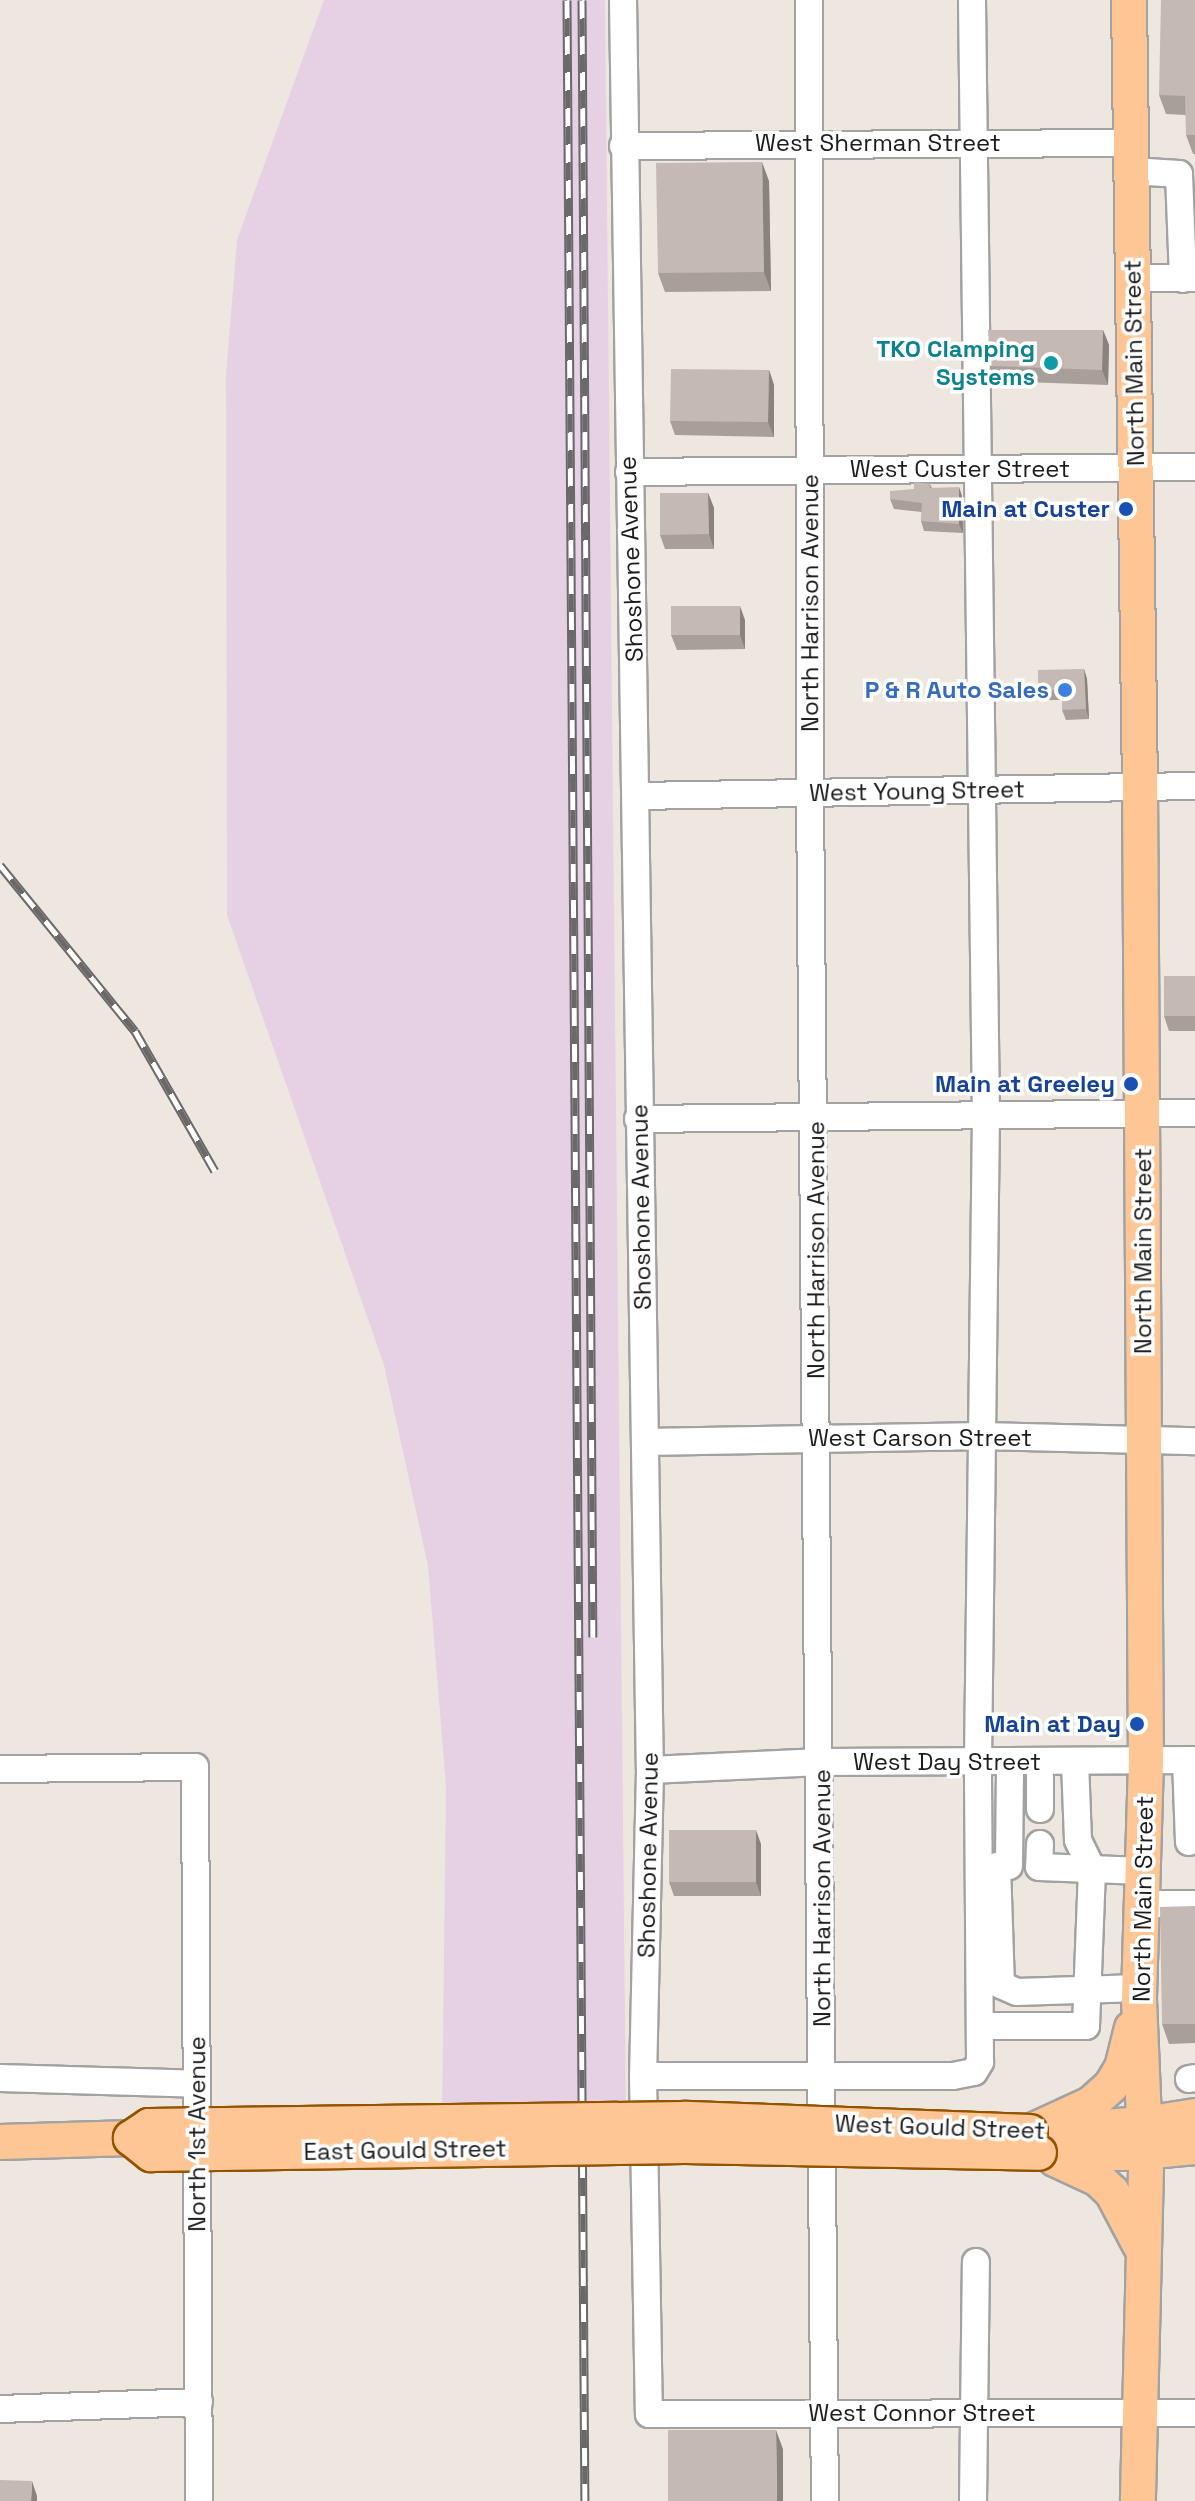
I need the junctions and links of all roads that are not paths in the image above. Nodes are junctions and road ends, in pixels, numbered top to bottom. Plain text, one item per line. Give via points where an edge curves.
1 (623, 0) edge
2 (809, 0) edge
3 (972, 0) edge
4 (1129, 0) edge
5 (811, 143) junction
6 (974, 143) junction
7 (623, 146) junction
8 (1132, 157) junction
9 (1133, 278) junction
10 (1189, 279) edge
11 (1136, 467) junction
12 (1195, 467) edge
13 (810, 470) junction
14 (980, 471) junction
15 (629, 472) junction
16 (1140, 786) junction
17 (1195, 786) edge
18 (810, 792) junction
19 (979, 792) junction
20 (638, 796) junction
21 (1142, 1112) junction
22 (1195, 1113) edge
23 (816, 1115) junction
24 (986, 1116) junction
25 (638, 1119) junction
26 (983, 1436) junction
27 (817, 1438) junction
28 (1195, 1441) edge
29 (645, 1442) junction
30 (1144, 1442) junction
31 (1190, 1760) edge
32 (978, 1761) junction
33 (1146, 1761) junction
34 (821, 1762) junction
35 (1010, 1762) junction
36 (1040, 1762) junction
37 (1075, 1762) junction
38 (0, 1769) edge
39 (650, 1770) junction
40 (1040, 1809) dead end
41 (1192, 1842) edge
42 (995, 1866) junction
43 (1092, 1869) junction
44 (1143, 1873) junction
45 (1195, 1904) edge
46 (1089, 1989) junction
47 (1139, 1994) junction
48 (980, 2026) junction
49 (643, 2076) junction
50 (0, 2078) edge
51 (824, 2078) junction
52 (197, 2084) junction
53 (1195, 2116) edge
54 (685, 2132) joint
55 (1145, 2138) junction
56 (0, 2142) edge
57 (1034, 2143) junction
58 (1195, 2147) edge
59 (1143, 2253) junction
60 (976, 2262) dead end
61 (199, 2402) junction
62 (0, 2409) edge
63 (824, 2411) junction
64 (1139, 2413) junction
65 (1195, 2413) edge
66 (649, 2414) joint
67 (971, 2414) junction
68 (199, 2501) edge
69 (825, 2501) edge
70 (973, 2501) edge
71 (1138, 2501) edge

1 - 7 street, Shoshone Avenue
2 - 5 street, North Harrison Avenue
3 - 6 street
4 - 8 main road, North Main Street
5 - 6 street, West Sherman Street
5 - 7 street, West Sherman Street
5 - 13 street, North Harrison Avenue
6 - 8 street, West Sherman Street
6 - 14 street
7 - 15 street, Shoshone Avenue
8 - 9 main road, North Main Street
8 - 10 street, West Sherman Street via 1179,174
9 - 10 street
9 - 11 main road, North Main Street
11 - 12 street, West Custer Street
11 - 14 street, West Custer Street
11 - 16 main road, North Main Street
13 - 14 street, West Custer Street
13 - 15 street, West Custer Street
13 - 18 street, North Harrison Avenue
14 - 19 street
15 - 20 street, Shoshone Avenue
16 - 17 street, West Young Street
16 - 19 street, West Young Street
16 - 21 main road, North Main Street
18 - 19 street, West Young Street
18 - 20 street, West Young Street
18 - 23 street, North Harrison Avenue
19 - 24 street
20 - 25 street, Shoshone Avenue
21 - 22 street
21 - 24 street
21 - 30 main road, North Main Street
23 - 24 street
23 - 25 street
23 - 27 street, North Harrison Avenue
24 - 26 street
25 - 29 street, Shoshone Avenue
26 - 27 street, West Carson Street
26 - 30 street, West Carson Street
26 - 32 street
27 - 29 street, West Carson Street
27 - 34 street, North Harrison Avenue
28 - 30 street, West Carson Street
29 - 39 street, Shoshone Avenue
30 - 33 main road, North Main Street
31 - 33 street, West Day Street
31 - 41 street
32 - 34 street, West Day Street
32 - 35 street, West Day Street
32 - 42 street
33 - 37 street, West Day Street
33 - 44 main road, North Main Street
34 - 39 street, West Day Street
34 - 51 street, North Harrison Avenue
35 - 36 street, West Day Street
35 - 42 street
36 - 37 street, West Day Street
36 - 40 street
37 - 43 street via 1078,1840
38 - 52 street, North 1st Avenue via 195,1767
39 - 49 street, Shoshone Avenue
41 - 44 street
42 - 43 street via 1040,1856
42 - 46 street via 1001,1985 1017,1992
42 - 48 street
43 - 44 street
43 - 46 street
44 - 45 street
44 - 47 main road, North Main Street
46 - 47 street
46 - 48 street via 1086,2026
47 - 55 main road, North Main Street
47 - 57 main road via 1122,2068 1111,2086
48 - 51 street via 980,2062 974,2072
49 - 51 street
49 - 66 street, Shoshone Avenue
50 - 52 street
51 - 63 street, North Harrison Avenue
52 - 61 street, North 1st Avenue
53 - 55 main road, West Gould Street
54 - 56 main road, East Gould Street, bridge via 149,2126 131,2138
54 - 57 main road, West Gould Street, bridge
55 - 57 main road, West Gould Street
55 - 58 main road, West Gould Street
55 - 59 main road, North Main Street
57 - 59 main road via 1112,2192
59 - 64 main road, North Main Street
60 - 67 street
61 - 62 street
61 - 68 street, North 1st Avenue
63 - 66 street, West Connor Street
63 - 67 street, West Connor Street
63 - 69 street, North Harrison Avenue
64 - 65 street, West Connor Street
64 - 67 street, West Connor Street
64 - 71 main road, North Main Street
67 - 70 street

